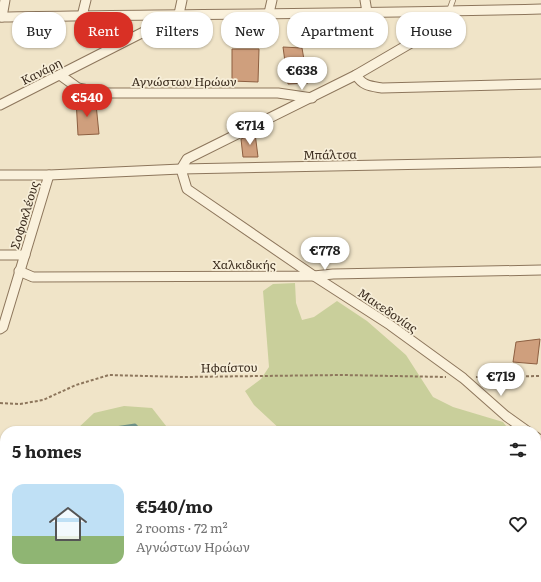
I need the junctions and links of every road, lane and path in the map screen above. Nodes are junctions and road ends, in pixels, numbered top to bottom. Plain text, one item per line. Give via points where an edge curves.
1 (5, 0) edge
2 (86, 0) edge
3 (182, 0) edge
4 (272, 0) edge
5 (365, 0) edge
6 (453, 0) edge
7 (541, 9) edge
8 (83, 12) edge
9 (179, 12) edge
10 (269, 12) edge
11 (367, 12) edge
12 (449, 12) joint
13 (74, 16) edge
14 (1, 17) edge
15 (141, 33) edge
16 (403, 48) edge
17 (60, 75) junction
18 (356, 76) junction
19 (541, 84) edge
20 (312, 98) junction
21 (0, 105) edge
22 (541, 162) edge
23 (181, 169) junction
24 (0, 175) edge
25 (49, 176) junction
26 (0, 255) edge
27 (25, 255) junction
28 (541, 270) edge
29 (20, 271) junction
30 (314, 276) junction
31 (0, 329) edge
32 (541, 376) edge
33 (463, 378) junction
34 (0, 403) edge
35 (520, 426) edge

1 - 14 street
2 - 8 street
3 - 9 street
4 - 10 street
5 - 11 street
6 - 12 lane
7 - 12 street
13 - 14 street
15 - 17 street, Κανάρη
16 - 18 street
17 - 20 street, Αγνώστων Ηρώων via 78,88 103,93 278,93
17 - 21 street, Κανάρη
18 - 19 street via 361,83 382,88
18 - 20 street
20 - 23 street via 187,159
22 - 23 street, Μπάλτσα
23 - 25 street, Μπάλτσα
23 - 30 street, Μακεδονίας via 187,189
24 - 25 street, Μπάλτσα
25 - 27 street, Σοφοκλέους
26 - 27 street
27 - 29 street, Σοφοκλέους
28 - 30 street, Χαλκιδικής
29 - 30 street, Χαλκιδικής via 33,277
29 - 31 street, Σοφοκλέους via 3,327
30 - 33 street, Μακεδονίας via 390,325
32 - 33 path, Ηφαίστου
33 - 34 path, Ηφαίστου via 109,375 76,384 43,400 20,404
33 - 35 street, Μακεδονίας

